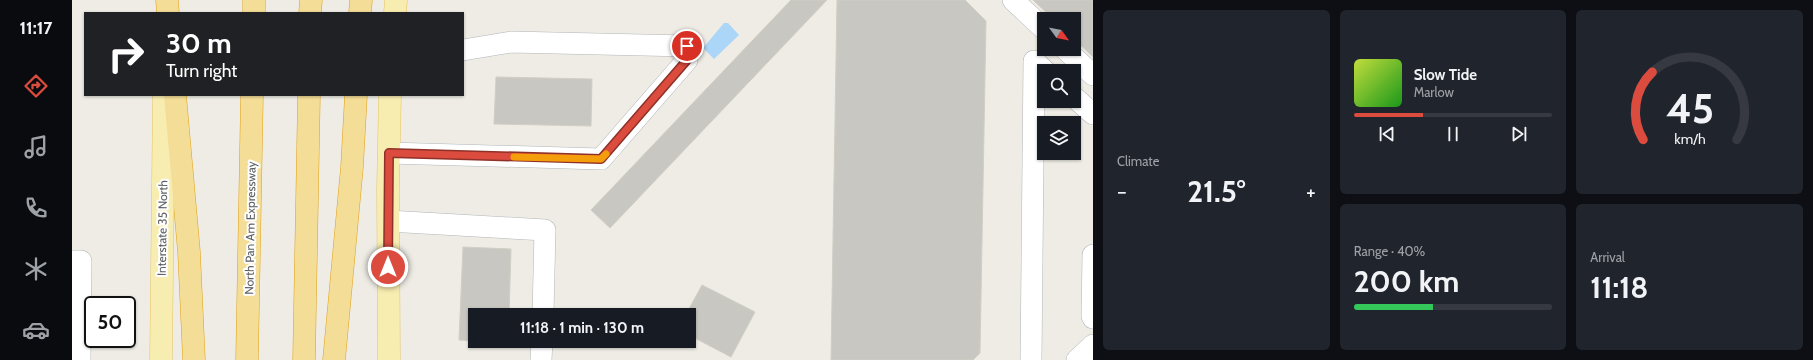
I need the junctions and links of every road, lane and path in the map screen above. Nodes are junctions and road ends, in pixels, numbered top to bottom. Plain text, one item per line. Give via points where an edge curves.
1 (166, 0) edge
2 (254, 0) edge
3 (311, 0) edge
4 (361, 0) edge
5 (396, 0) edge
6 (1013, 0) edge
7 (167, 12) edge
8 (254, 12) edge
9 (310, 12) edge
10 (360, 12) edge
11 (395, 12) edge
12 (1037, 22) edge
13 (464, 50) edge
14 (1073, 56) edge
15 (1037, 64) edge
16 (1093, 75) edge
17 (164, 96) edge
18 (175, 96) edge
19 (252, 96) edge
20 (309, 96) edge
21 (356, 96) edge
22 (390, 96) edge
23 (1081, 103) edge
24 (1093, 114) edge
25 (389, 153) junction
26 (388, 220) junction
27 (1093, 255) edge
28 (72, 261) edge
29 (543, 308) edge
30 (1093, 318) edge
31 (1093, 345) edge
32 (542, 348) edge
33 (80, 360) edge
34 (161, 360) edge
35 (194, 360) edge
36 (247, 360) edge
37 (304, 360) edge
38 (334, 360) edge
39 (389, 360) edge
40 (541, 360) edge
41 (1031, 360) edge
42 (1077, 360) edge

1 - 7 highway
2 - 8 highway
3 - 9 highway
4 - 10 highway
5 - 11 main road
6 - 12 street
13 - 25 street via 511,42 687,46 687,60 601,159
14 - 16 street
15 - 41 street via 1034,61
17 - 34 main road, Interstate 35 North
18 - 35 highway via 189,252
19 - 36 highway, North Pan Am Expressway
20 - 37 highway
21 - 38 highway
22 - 25 main road
23 - 24 street
25 - 26 main road
26 - 29 street via 545,230
26 - 39 main road
27 - 30 street
28 - 33 street via 81,261
31 - 42 street
32 - 40 street

